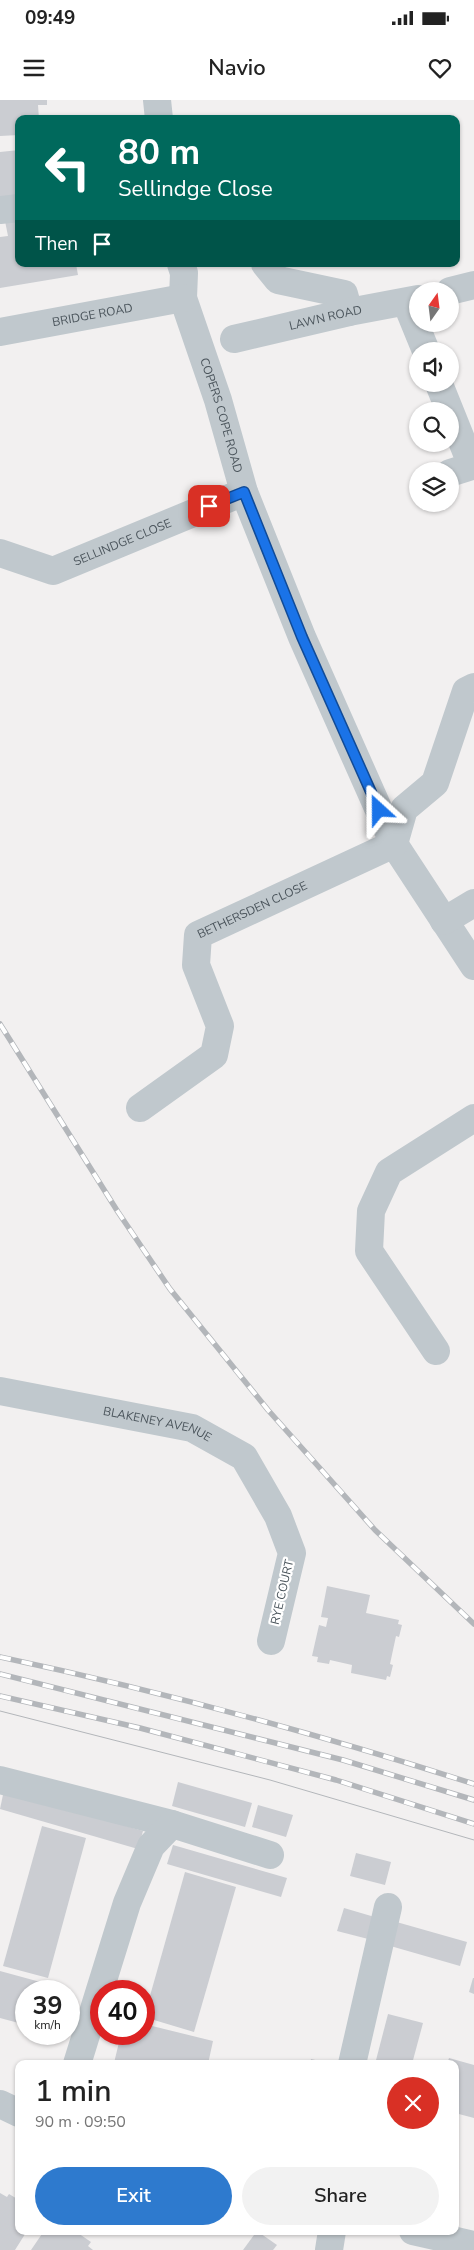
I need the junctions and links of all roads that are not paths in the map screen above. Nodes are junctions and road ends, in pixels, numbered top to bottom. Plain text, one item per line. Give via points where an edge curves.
1 (157, 100) edge
2 (159, 115) edge
3 (15, 208) edge
4 (0, 210) edge
5 (182, 267) edge
6 (267, 267) edge
7 (474, 285) edge
8 (459, 289) edge
9 (183, 298) junction
10 (409, 302) edge
11 (348, 312) junction
12 (0, 332) edge
13 (234, 339) dead end
14 (442, 392) edge
15 (459, 470) edge
16 (244, 492) junction
17 (0, 553) edge
18 (474, 687) edge
19 (394, 844) junction
20 (474, 902) edge
21 (444, 921) junction
22 (474, 966) edge
23 (140, 1108) dead end
24 (474, 1118) edge
25 (436, 1350) dead end
26 (0, 1391) edge
27 (278, 1516) joint
28 (271, 1641) dead end
29 (0, 1780) edge
30 (172, 1824) junction
31 (270, 1855) dead end
32 (388, 1907) dead end
33 (78, 2060) edge
34 (353, 2060) edge
35 (0, 2104) edge
36 (15, 2111) edge
37 (430, 2235) edge
38 (474, 2245) edge

1 - 2 street
3 - 4 street
5 - 9 street, COPERS COPE ROAD
6 - 11 street via 278,280 344,294
7 - 8 street
9 - 12 street, BRIDGE ROAD
9 - 16 street, COPERS COPE ROAD via 218,400
10 - 11 street, LAWN ROAD
11 - 13 street, LAWN ROAD
14 - 15 street via 472,466
16 - 17 street, SELLINDGE CLOSE via 53,571
16 - 19 street, COPERS COPE ROAD via 302,637
18 - 19 street via 466,691 434,783 404,809
19 - 21 street, COPERS COPE ROAD
19 - 23 street, BETHERSDEN CLOSE via 198,935 196,964 220,1026 214,1055
20 - 21 street
21 - 22 street, COPERS COPE ROAD
24 - 25 street via 389,1172 371,1211 369,1251
26 - 27 street, BLAKENEY AVENUE via 192,1428 244,1457
27 - 28 street, RYE COURT via 292,1553
29 - 30 street
30 - 31 street
30 - 33 street via 151,1846 127,1903
32 - 34 street
35 - 36 street
37 - 38 street

